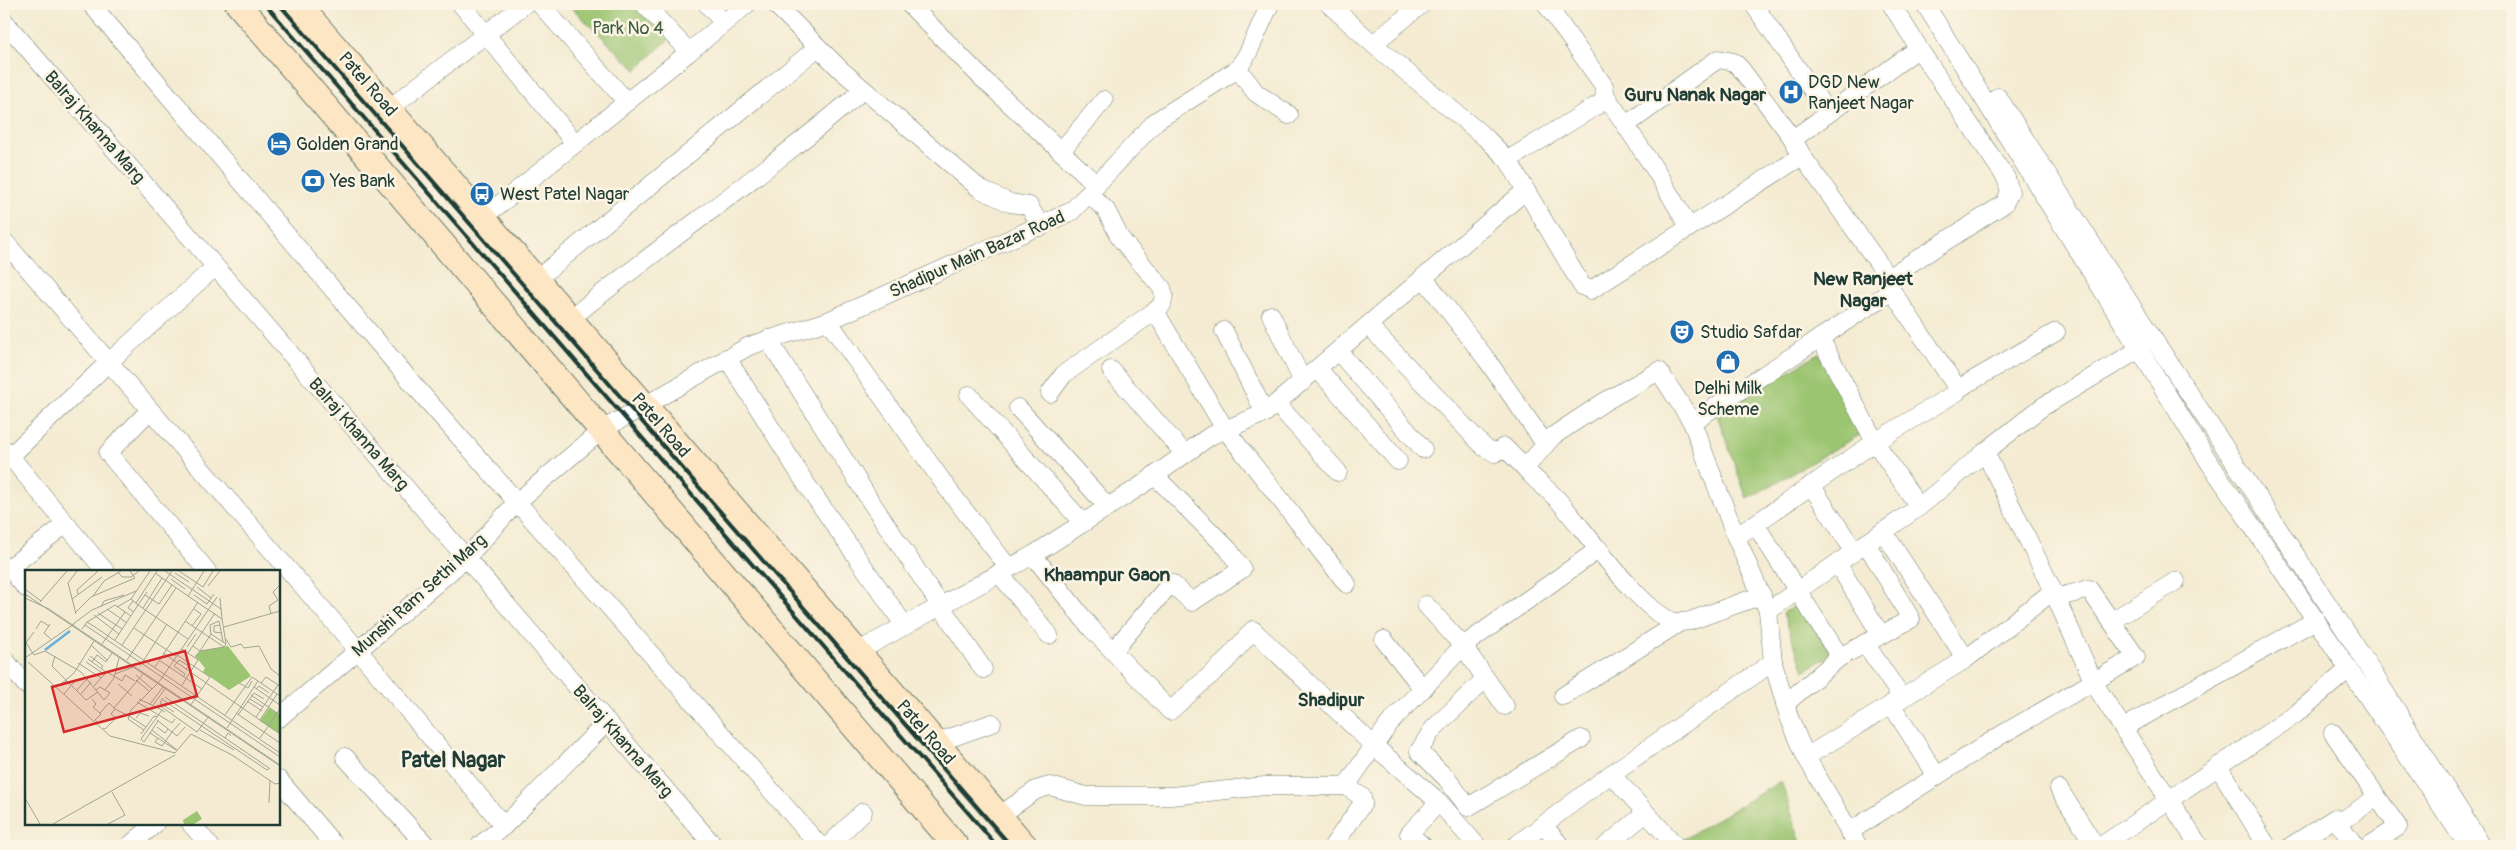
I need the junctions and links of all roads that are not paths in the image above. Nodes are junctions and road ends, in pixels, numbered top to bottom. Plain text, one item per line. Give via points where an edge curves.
1 (91, 4) edge
2 (238, 4) edge
3 (298, 4) edge
4 (461, 4) edge
5 (525, 4) edge
6 (540, 4) edge
7 (644, 4) edge
8 (707, 4) edge
9 (747, 4) edge
10 (775, 4) edge
11 (909, 4) edge
12 (1270, 4) edge
13 (1329, 4) edge
14 (1422, 4) edge
15 (1546, 4) edge
16 (1758, 4) edge
17 (1891, 4) edge
18 (1925, 4) edge
19 (1939, 4) edge
20 (4, 21) edge
21 (724, 23) junction
22 (486, 33) junction
23 (1916, 43) junction
24 (1373, 44) junction
25 (818, 47) junction
26 (689, 52) junction
27 (1238, 69) junction
28 (863, 90) junction
29 (1606, 96) junction
30 (400, 100) dead end
31 (1104, 100) dead end
32 (626, 101) junction
33 (1828, 113) junction
34 (1289, 115) dead end
35 (1626, 125) junction
36 (1793, 139) junction
37 (575, 143) junction
38 (1061, 151) junction
39 (1802, 156) junction
40 (1508, 160) junction
41 (1093, 190) junction
42 (1525, 191) junction
43 (495, 208) dead end
44 (1041, 226) junction
45 (1689, 227) junction
46 (4, 241) edge
47 (215, 267) junction
48 (1423, 277) junction
49 (536, 280) junction
50 (1889, 285) junction
51 (1155, 311) junction
52 (1271, 315) dead end
53 (570, 318) junction
54 (828, 321) junction
55 (1368, 325) junction
56 (1224, 331) dead end
57 (2056, 332) dead end
58 (1820, 338) junction
59 (768, 339) junction
60 (2140, 349) junction
61 (1338, 351) junction
62 (727, 358) junction
63 (109, 362) junction
64 (1318, 369) junction
65 (1112, 370) dead end
66 (1303, 382) junction
67 (1958, 390) junction
68 (1050, 393) dead end
69 (969, 395) dead end
70 (644, 405) junction
71 (1018, 408) dead end
72 (1271, 409) junction
73 (150, 410) junction
74 (1692, 422) junction
75 (1225, 429) junction
76 (602, 430) junction
77 (1875, 442) junction
78 (1545, 444) junction
79 (1423, 449) dead end
80 (1985, 452) junction
81 (1184, 453) junction
82 (6, 456) edge
83 (1398, 461) dead end
84 (1525, 468) junction
85 (1338, 472) dead end
86 (1154, 476) junction
87 (1811, 486) junction
88 (517, 502) junction
89 (1108, 507) junction
90 (1919, 507) junction
91 (1083, 523) junction
92 (66, 524) junction
93 (1755, 524) junction
94 (1883, 531) junction
95 (1736, 537) junction
96 (1860, 547) junction
97 (1599, 549) junction
98 (1033, 555) junction
99 (466, 558) junction
100 (1837, 563) junction
101 (104, 570) edge
102 (206, 570) edge
103 (1004, 571) junction
104 (2176, 581) dead end
105 (1347, 584) dead end
106 (25, 587) edge
107 (1799, 589) junction
108 (2055, 595) junction
109 (1765, 603) junction
110 (1426, 605) dead end
111 (941, 606) junction
112 (2316, 620) junction
113 (2112, 622) junction
114 (1679, 623) junction
115 (905, 626) junction
116 (1049, 635) dead end
117 (1873, 639) junction
118 (1384, 640) dead end
119 (1463, 646) junction
120 (358, 650) junction
121 (1112, 651) junction
122 (857, 652) junction
123 (1840, 656) junction
124 (4, 659) edge
125 (1966, 659) junction
126 (1773, 662) junction
127 (983, 669) dead end
128 (2348, 669) junction
129 (1485, 679) junction
130 (2093, 681) junction
131 (25, 684) edge
132 (1423, 689) junction
133 (1562, 696) dead end
134 (1896, 701) junction
135 (1785, 704) junction
136 (1505, 706) dead end
137 (280, 717) edge
138 (607, 722) junction
139 (992, 723) dead end
140 (2123, 728) junction
141 (2333, 733) dead end
142 (1581, 739) dead end
143 (936, 743) junction
144 (1373, 745) junction
145 (345, 757) dead end
146 (1806, 757) junction
147 (2218, 766) junction
148 (1612, 774) junction
149 (1937, 776) junction
150 (280, 781) edge
151 (1346, 786) junction
152 (2059, 790) dead end
153 (2376, 797) junction
154 (2168, 799) junction
155 (1438, 802) junction
156 (863, 812) dead end
157 (1646, 813) junction
158 (998, 816) junction
159 (2338, 823) junction
160 (152, 825) edge
161 (192, 825) edge
162 (1543, 825) junction
163 (504, 826) junction
164 (1853, 839) edge
165 (129, 846) edge
166 (210, 846) edge
167 (335, 846) edge
168 (427, 846) edge
169 (479, 846) edge
170 (714, 846) edge
171 (820, 846) edge
172 (828, 846) edge
173 (956, 846) edge
174 (1025, 846) edge
175 (1333, 846) edge
176 (1423, 846) edge
177 (1477, 846) edge
178 (1515, 846) edge
179 (1561, 846) edge
180 (1606, 846) edge
181 (1676, 846) edge
182 (2095, 846) edge
183 (2101, 846) edge
184 (2199, 846) edge
185 (2267, 846) edge
186 (2290, 846) edge
187 (2355, 846) edge
188 (2369, 846) edge
189 (2468, 846) edge
190 (2482, 846) edge

1 - 88 street
2 - 76 main road
3 - 49 main road, Patel Road
4 - 22 street
5 - 22 street
6 - 32 street
7 - 26 street
8 - 21 street
9 - 21 street
10 - 25 street
11 - 38 street
12 - 27 street, Shadipur Main Bazar Road
13 - 24 street
14 - 24 street
15 - 29 street via 1604,86
16 - 33 street via 1756,8
17 - 23 street
18 - 60 street
19 - 190 street
20 - 47 street, Balraj Khanna Marg
21 - 26 street
22 - 30 street
22 - 37 street
23 - 33 street via 1915,51
23 - 50 street via 2006,178 2010,192 2004,204
24 - 40 street
25 - 28 street
25 - 49 street
26 - 32 street
27 - 34 street via 1256,93
27 - 41 street, Shadipur Main Bazar Road via 1156,121
28 - 44 street via 980,189 1010,204 1029,206
28 - 53 street via 806,139 647,256
29 - 35 street
29 - 40 street via 1601,103
31 - 38 street
32 - 37 street
33 - 36 street
35 - 36 street via 1718,59 1727,59 1741,69
35 - 45 street
36 - 39 street
37 - 43 street
38 - 41 street
39 - 45 street
39 - 50 street via 1879,264
40 - 42 street
41 - 44 street, Shadipur Main Bazar Road via 1072,212
41 - 51 street via 1120,238 1162,288 1162,305
42 - 45 street via 1587,290
42 - 48 street
44 - 54 street, Shadipur Main Bazar Road
46 - 63 street
47 - 63 street
47 - 99 street, Balraj Khanna Marg
48 - 55 street
48 - 78 street via 1487,360
49 - 53 main road, Patel Road
50 - 58 street
50 - 67 street
51 - 68 street via 1064,374
51 - 75 street
52 - 66 street
53 - 70 main road, Patel Road
54 - 59 street, Shadipur Main Bazar Road
54 - 103 street
55 - 61 street
55 - 84 street via 1484,447 1495,453 1504,447
56 - 72 street
57 - 67 street
58 - 74 street
58 - 77 street
59 - 62 street, Shadipur Main Bazar Road
59 - 111 street
60 - 80 street via 2042,407
60 - 112 street via 2209,462
61 - 64 street
61 - 79 street
62 - 70 street, Shadipur Main Bazar Road
62 - 115 street via 806,484
63 - 73 street
63 - 82 street
64 - 66 street
64 - 83 street
65 - 81 street
66 - 72 street
67 - 77 street
69 - 91 street
70 - 76 street, Shadipur Main Bazar Road
70 - 122 main road, Patel Road
71 - 89 street
72 - 75 street
72 - 85 street
73 - 102 street via 108,453
73 - 120 street
74 - 78 street via 1659,371 1604,402
74 - 95 street
75 - 81 street
75 - 105 street
76 - 88 street, Munshi Ram Sethi Marg
76 - 173 main road
77 - 87 street
77 - 90 street
78 - 84 street
80 - 90 street
80 - 108 street
81 - 86 street
82 - 92 street
84 - 97 street via 1547,488
86 - 89 street
86 - 121 street via 1228,548 1242,569 1192,602 1171,584
87 - 93 street
87 - 96 street
88 - 99 street, Munshi Ram Sethi Marg
88 - 171 street
89 - 91 street
90 - 94 street
91 - 98 street
92 - 101 street
92 - 106 street via 9,568
93 - 95 street
93 - 107 street
94 - 96 street
94 - 125 street
95 - 109 street
96 - 100 street
96 - 117 street via 1912,619
97 - 114 street via 1649,603 1669,620
97 - 119 street
98 - 103 street
98 - 121 street via 1062,595
99 - 120 street, Munshi Ram Sethi Marg
99 - 138 street, Balraj Khanna Marg
100 - 107 street
100 - 117 street
103 - 111 street
103 - 116 street
104 - 113 street
107 - 109 street
107 - 123 street
108 - 113 street via 2089,589
108 - 125 street
108 - 130 street
109 - 114 street
109 - 126 street
110 - 119 street
111 - 115 street
111 - 127 street
112 - 128 street
112 - 140 street
113 - 130 street via 2136,656
114 - 133 street
115 - 122 street
117 - 123 street
117 - 134 street
118 - 132 street
119 - 129 street
119 - 132 street
120 - 137 street, Munshi Ram Sethi Marg
120 - 163 street
121 - 144 street via 1170,711 1225,662 1253,630
122 - 143 main road, Patel Road
123 - 135 street
124 - 131 street
125 - 134 street
126 - 135 street
126 - 148 street
128 - 147 street via 2296,714
128 - 189 street
129 - 136 street
129 - 142 street via 1433,729 1419,750 1468,807
130 - 140 street
130 - 149 street
132 - 144 street
134 - 146 street
134 - 149 street
135 - 146 street
138 - 163 street
138 - 170 street, Balraj Khanna Marg
139 - 143 street
140 - 154 street
141 - 153 street
143 - 158 main road, Patel Road
144 - 151 street
144 - 155 street
145 - 168 street
146 - 164 street
147 - 154 street
147 - 185 street
148 - 157 street
148 - 162 street
149 - 164 street
150 - 167 street
151 - 158 street via 1265,786 1172,796 1086,796 1050,786 1036,790
151 - 175 street via 1362,797 1363,803
152 - 182 street
153 - 159 street
153 - 188 street via 2398,827
154 - 183 street
154 - 184 street
155 - 176 street via 1409,834
155 - 177 street
156 - 172 street
157 - 180 street
157 - 181 street
158 - 174 main road, Patel Road
159 - 186 street via 2335,818
159 - 187 street
160 - 165 street
161 - 166 street
162 - 178 street
162 - 179 street
163 - 169 street

